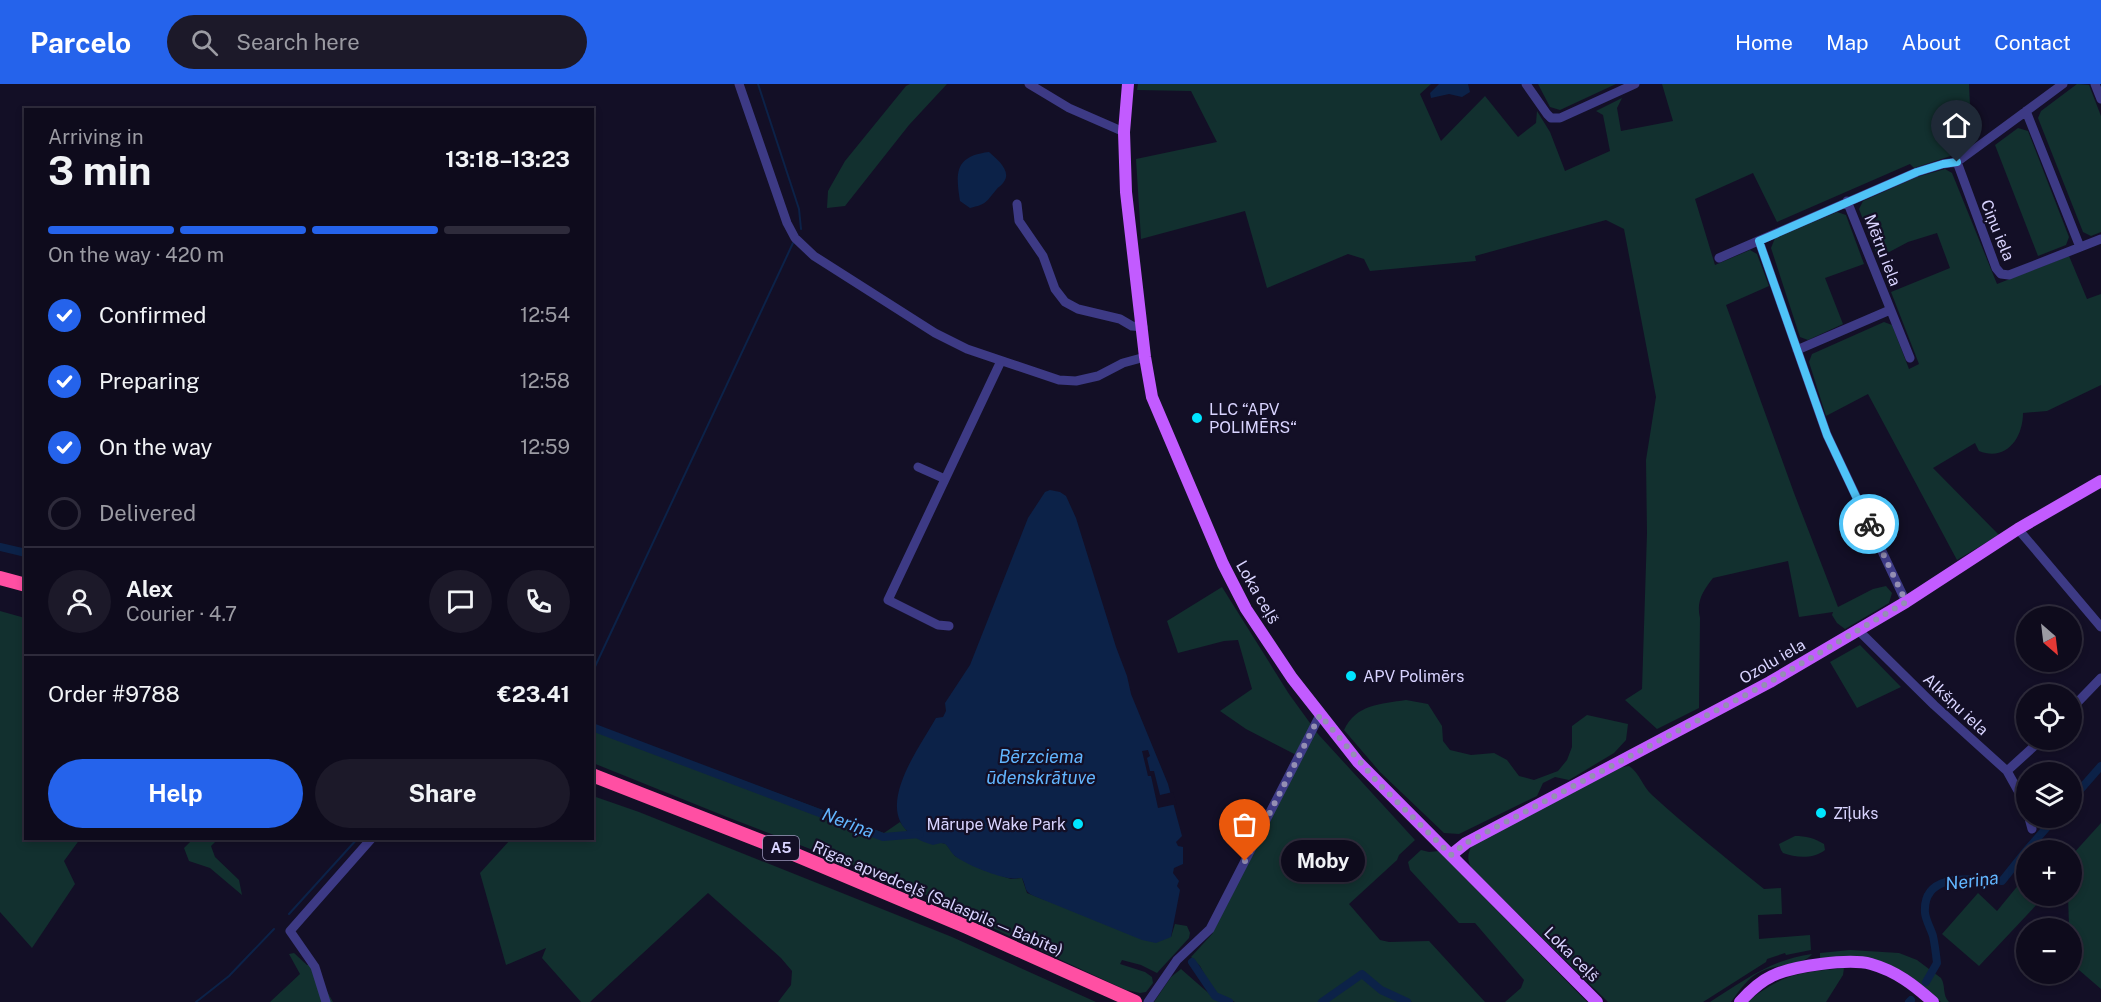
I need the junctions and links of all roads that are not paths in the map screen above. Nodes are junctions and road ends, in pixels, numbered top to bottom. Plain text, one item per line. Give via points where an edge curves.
1 (740, 84) edge
2 (1029, 84) edge
3 (1128, 84) edge
4 (1526, 84) edge
5 (1635, 84) edge
6 (2063, 84) edge
7 (2095, 84) edge
8 (2101, 99) edge
9 (2026, 111) junction
10 (1124, 132) junction
11 (1957, 162) junction
12 (1847, 201) junction
13 (1017, 204) dead end
14 (2101, 239) edge
15 (1759, 241) junction
16 (2080, 247) junction
17 (1719, 258) dead end
18 (1890, 310) junction
19 (1143, 327) junction
20 (1797, 350) junction
21 (1145, 357) junction
22 (1910, 358) dead end
23 (1001, 361) junction
24 (918, 467) dead end
25 (945, 479) junction
26 (2101, 481) edge
27 (2018, 529) junction
28 (0, 578) edge
29 (24, 584) edge
30 (1906, 602) junction
31 (949, 626) dead end
32 (2101, 627) edge
33 (1858, 630) junction
34 (2101, 678) edge
35 (2082, 698) edge
36 (1320, 715) junction
37 (2029, 750) edge
38 (2007, 771) junction
39 (594, 776) edge
40 (2016, 787) edge
41 (370, 840) edge
42 (1451, 855) junction
43 (326, 1002) edge
44 (1135, 1002) edge
45 (1148, 1002) edge
46 (1598, 1002) edge
47 (1740, 1002) edge
48 (1933, 1002) edge

1 - 23 street via 787,223 803,248 935,333
2 - 10 street via 1069,108
3 - 10 main road, Loka ceļš
4 - 5 street via 1551,118 1560,118
6 - 9 street
7 - 8 street
9 - 11 street
9 - 16 street
10 - 19 main road, Loka ceļš via 1126,192
11 - 12 street via 1917,172
11 - 16 street, Ciņu iela via 1995,268 2001,274 2009,275
12 - 15 street
12 - 18 street, Mētru iela
13 - 19 street via 1019,221 1043,256 1055,289 1065,302
14 - 16 street, Ciņu iela
15 - 17 street
15 - 20 street
18 - 20 street
18 - 22 street, Mētru iela
19 - 21 main road, Loka ceļš
20 - 30 street via 1827,435
21 - 23 street via 1076,381 1059,380
21 - 36 main road, Loka ceļš via 1160,420 1222,564 1246,609
23 - 25 street
24 - 25 street
25 - 31 street via 885,598 938,625
26 - 27 main road, Ozolu iela
27 - 30 main road, Ozolu iela
27 - 32 street
28 - 29 highway
30 - 33 main road, Ozolu iela
33 - 38 street, Alkšņu iela
33 - 42 main road, Ozolu iela via 1770,682 1466,843
34 - 35 street
36 - 42 main road, Loka ceļš via 1379,784
36 - 45 street via 1210,929 1177,960
37 - 38 street
38 - 40 street, Alkšņu iela
39 - 44 highway, Rīgas apvedceļš (Salaspils — Babīte) / A5 via 789,852
41 - 43 street via 290,931 315,967
42 - 46 main road, Loka ceļš
47 - 48 main road via 1769,977 1784,971 1860,962 1893,972

